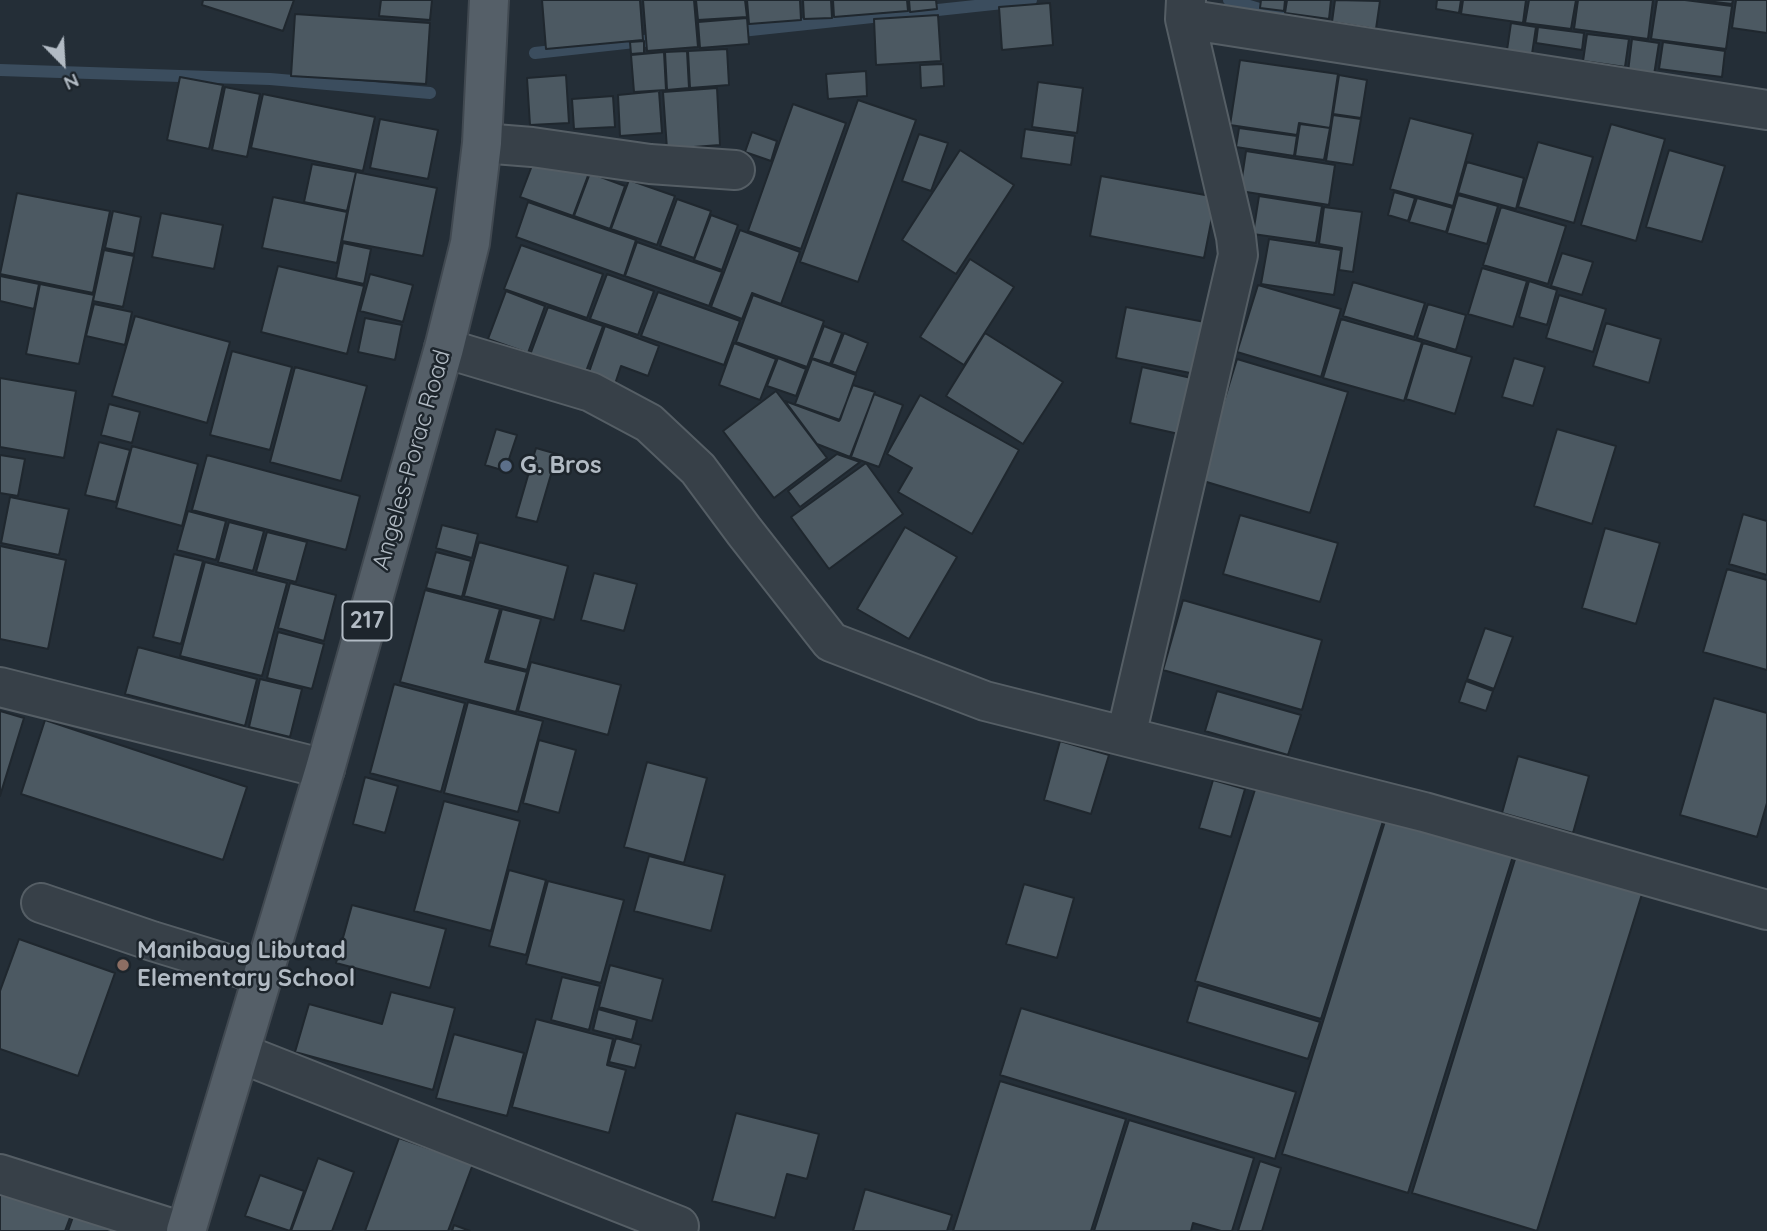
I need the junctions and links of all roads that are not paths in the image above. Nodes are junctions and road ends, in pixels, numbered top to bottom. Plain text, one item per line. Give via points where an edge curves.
1 (489, 0) edge
2 (1186, 10) edge
3 (1767, 110) edge
4 (482, 143) junction
5 (734, 170) dead end
6 (444, 348) junction
7 (0, 687) edge
8 (1126, 736) junction
9 (325, 769) junction
10 (41, 903) dead end
11 (1767, 910) edge
12 (263, 975) junction
13 (240, 1053) junction
14 (0, 1174) edge
15 (680, 1226) dead end
16 (180, 1231) edge
17 (186, 1231) edge

1 - 4 main road, Angeles-Porac Road / 217
2 - 3 street
2 - 8 street via 1238,255
4 - 5 street
4 - 6 main road, Angeles-Porac Road / 217 via 470,243
6 - 8 street via 591,392 649,423 698,470 831,642 985,701
6 - 9 main road, Angeles-Porac Road / 217
7 - 9 street
8 - 11 street via 1424,813
9 - 12 main road, Angeles-Porac Road / 217
10 - 12 street
12 - 13 main road, Angeles-Porac Road / 217
13 - 15 street
13 - 17 main road, Angeles-Porac Road / 217
14 - 16 street

